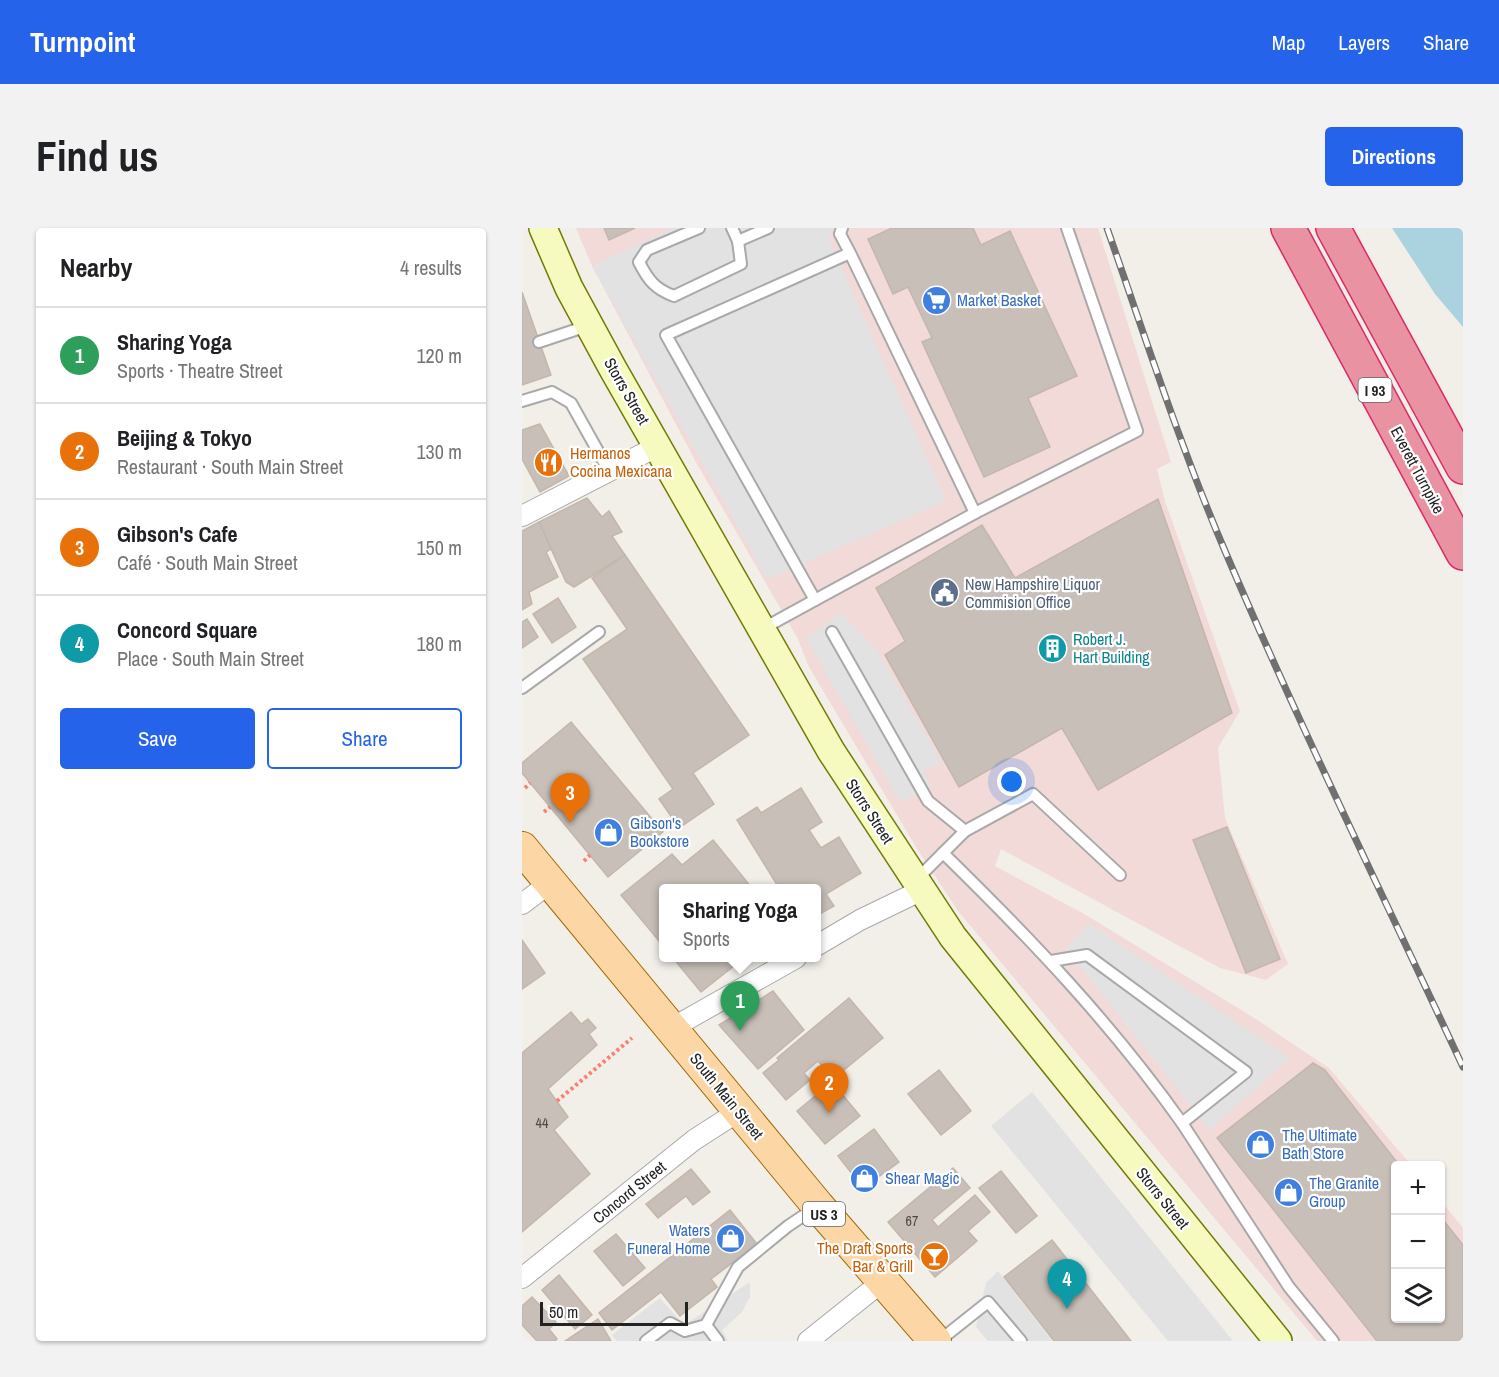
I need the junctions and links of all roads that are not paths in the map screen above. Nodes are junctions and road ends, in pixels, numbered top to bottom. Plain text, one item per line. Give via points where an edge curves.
1 (543, 228) edge
2 (699, 228) edge
3 (732, 228) edge
4 (768, 228) edge
5 (842, 228) edge
6 (1067, 228) edge
7 (1288, 228) edge
8 (1333, 228) edge
9 (738, 241) junction
10 (850, 253) junction
11 (590, 325) junction
12 (539, 342) dead end
13 (522, 401) edge
14 (658, 446) junction
15 (1463, 467) edge
16 (609, 471) junction
17 (975, 513) junction
18 (522, 516) edge
19 (1463, 553) edge
20 (815, 600) junction
21 (762, 629) junction
22 (599, 632) dead end
23 (832, 632) dead end
24 (522, 688) edge
25 (965, 831) junction
26 (522, 848) edge
27 (943, 853) junction
28 (1120, 875) dead end
29 (550, 883) junction
30 (919, 885) junction
31 (522, 904) edge
32 (821, 943) edge
33 (1051, 961) junction
34 (787, 962) edge
35 (672, 1028) junction
36 (739, 1112) junction
37 (1182, 1123) junction
38 (818, 1206) junction
39 (522, 1278) edge
40 (883, 1281) junction
41 (706, 1325) junction
42 (646, 1341) edge
43 (718, 1341) edge
44 (808, 1341) edge
45 (937, 1341) edge
46 (1021, 1341) edge
47 (1278, 1341) edge
48 (1333, 1341) edge

1 - 11 street, Storrs Street
2 - 9 lane via 647,250 639,262 649,282 674,296 741,264
3 - 9 lane
4 - 9 lane
5 - 10 lane via 840,234
6 - 17 lane via 1137,431
7 - 19 highway, Everett Turnpike / I 93
8 - 15 highway, I 93
10 - 17 lane
10 - 20 lane via 666,335
11 - 12 lane
11 - 14 street, Storrs Street
13 - 16 lane via 552,392 571,403
14 - 16 street
14 - 21 street, Storrs Street
16 - 18 street
17 - 20 lane
20 - 21 lane
21 - 30 street, Storrs Street via 831,751
22 - 24 lane
23 - 25 lane via 928,801
25 - 27 lane
25 - 28 lane via 1033,794
26 - 29 main road, South Main Street / US 3
27 - 30 lane
27 - 33 lane
29 - 31 street
29 - 35 main road, South Main Street / US 3
30 - 32 street
30 - 47 street, Storrs Street via 952,937
33 - 37 lane via 1144,1070
33 - 37 lane via 1087,956 1246,1072
34 - 35 street
35 - 36 main road, South Main Street / US 3
36 - 38 main road, South Main Street / US 3
36 - 39 street, Concord Street via 694,1140
37 - 48 lane via 1289,1287
38 - 40 main road, South Main Street / US 3
38 - 41 lane via 738,1267
40 - 44 street
40 - 45 main road, South Main Street / US 3
41 - 42 lane via 685,1331 670,1323
41 - 43 lane
45 - 46 lane via 988,1302

